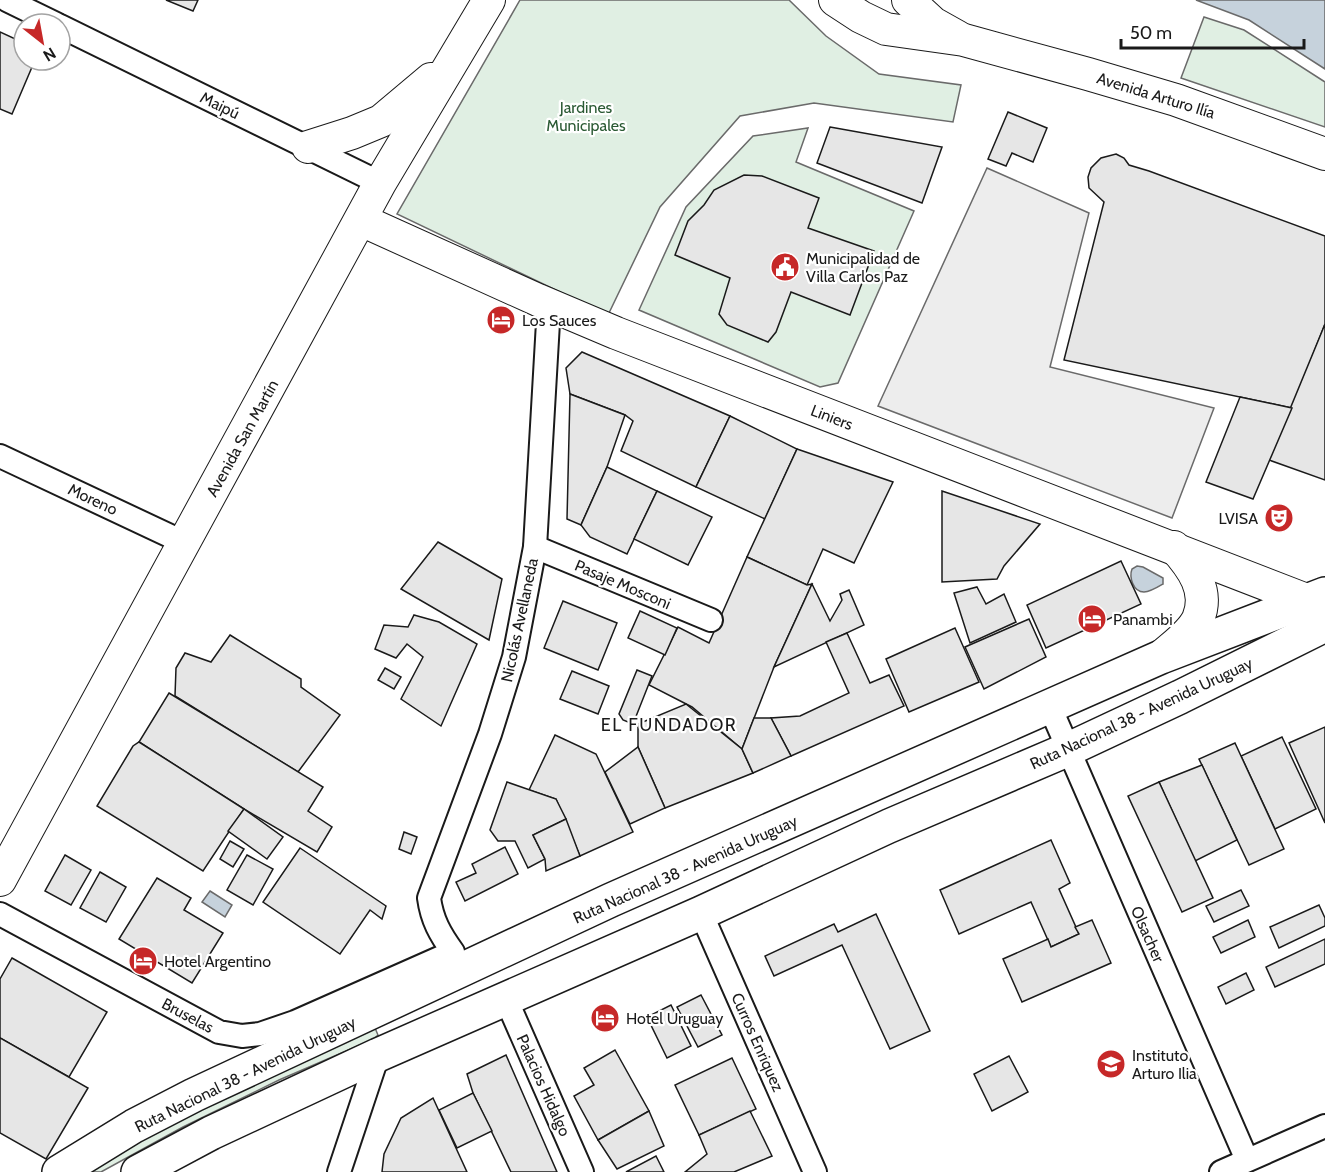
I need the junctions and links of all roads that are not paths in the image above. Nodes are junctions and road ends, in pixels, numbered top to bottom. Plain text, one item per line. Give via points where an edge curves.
1 (7, 0) edge
2 (489, 0) edge
3 (835, 0) edge
4 (908, 0) edge
5 (31, 12) edge
6 (72, 32) edge
7 (974, 43) junction
8 (456, 57) junction
9 (308, 147) junction
10 (1325, 154) edge
11 (380, 183) junction
12 (362, 220) junction
13 (549, 305) junction
14 (0, 456) edge
15 (185, 543) junction
16 (1174, 547) junction
17 (535, 548) junction
18 (1325, 572) edge
19 (1311, 603) edge
20 (711, 620) dead end
21 (1325, 648) edge
22 (1161, 657) junction
23 (1180, 697) junction
24 (1050, 707) junction
25 (1069, 749) junction
26 (872, 787) junction
27 (0, 880) edge
28 (611, 900) junction
29 (701, 913) junction
30 (0, 914) edge
31 (558, 927) junction
32 (453, 952) junction
33 (506, 999) junction
34 (378, 1055) junction
35 (1325, 1126) edge
36 (1247, 1160) junction
37 (59, 1172) edge
38 (138, 1172) edge
39 (339, 1172) edge
40 (582, 1172) edge
41 (815, 1172) edge
42 (1221, 1172) edge

1 - 5 street, Maipú
2 - 8 main road, Avenida San Martín
3 - 7 main road via 886,29
4 - 7 main road via 933,23
6 - 9 street, Maipú
7 - 10 main road, Avenida Arturo Ilía via 1176,100
8 - 9 main road via 381,121
8 - 11 main road, Avenida San Martín
9 - 11 street, Maipú
11 - 12 main road, Avenida San Martín
12 - 13 main road, Liniers
12 - 15 main road, Avenida San Martín
13 - 16 main road, Liniers
13 - 17 street, Nicolás Avellaneda
14 - 15 street, Moreno
15 - 27 main road, Avenida San Martín
16 - 19 main road, Liniers
16 - 22 main road via 1196,576 1202,597 1197,621
17 - 20 street, Pasaje Mosconi
17 - 32 street, Nicolás Avellaneda via 514,657 429,898 438,932
18 - 19 main road
19 - 22 main road, Ruta Nacional 38 - Avenida Uruguay
19 - 23 main road, Ruta Nacional 38 - Avenida Uruguay
21 - 23 main road
22 - 24 main road, Ruta Nacional 38 - Avenida Uruguay
23 - 25 main road, Ruta Nacional 38 - Avenida Uruguay
24 - 25 street, Olsacher
24 - 26 main road, Ruta Nacional 38 - Avenida Uruguay
25 - 29 main road, Ruta Nacional 38 - Avenida Uruguay
25 - 36 street, Olsacher
26 - 28 main road, Ruta Nacional 38 - Avenida Uruguay
26 - 29 main road via 820,833 705,882 697,891
28 - 31 main road, Ruta Nacional 38 - Avenida Uruguay
28 - 32 main road via 593,897
29 - 33 main road, Ruta Nacional 38 - Avenida Uruguay
29 - 41 street, Curros Enriquez
30 - 32 street, Bruselas via 219,1032 242,1036 295,1022
31 - 34 main road via 511,971 405,1019
31 - 37 main road, Ruta Nacional 38 - Avenida Uruguay via 250,1068 134,1126
33 - 34 main road, Ruta Nacional 38 - Avenida Uruguay
33 - 40 street, Palacios Hidalgo
34 - 38 main road, Ruta Nacional 38 - Avenida Uruguay via 211,1132
34 - 39 street
35 - 36 street
36 - 42 street

